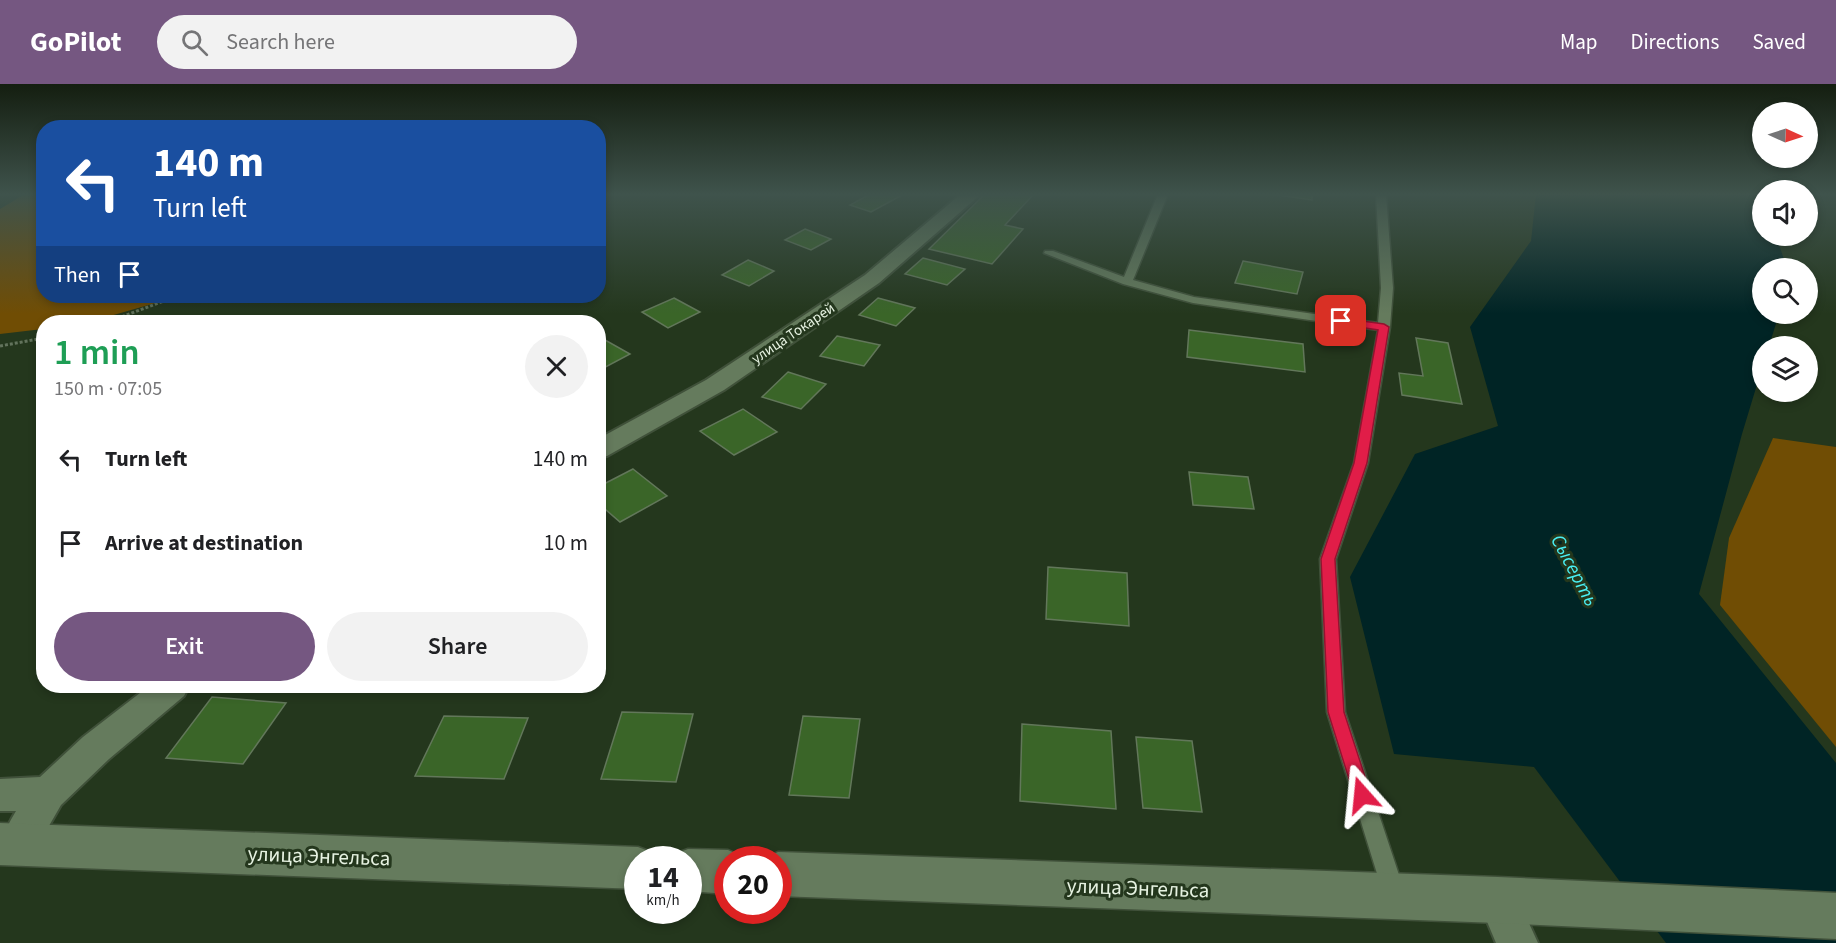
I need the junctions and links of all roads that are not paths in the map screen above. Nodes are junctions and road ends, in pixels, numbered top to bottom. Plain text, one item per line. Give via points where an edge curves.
1 (925, 234) edge
2 (1147, 234) edge
3 (1383, 234) edge
4 (1049, 253) dead end
5 (1127, 282) junction
6 (1384, 327) junction
7 (606, 446) edge
8 (163, 693) edge
9 (48, 793) junction
10 (0, 795) edge
11 (9, 844) edge
12 (624, 867) edge
13 (792, 875) edge
14 (1395, 898) junction
15 (1498, 900) junction
16 (1836, 916) edge
17 (1517, 943) edge

1 - 7 street, улица Токарей via 872,279 715,386
2 - 5 lane
3 - 6 lane
4 - 5 lane
5 - 6 lane via 1193,300
6 - 14 lane via 1361,463 1328,559 1336,712
8 - 9 street
9 - 10 street
9 - 11 street
11 - 12 street, улица Энгельса
13 - 14 street, улица Энгельса
14 - 15 street, улица Энгельса
15 - 16 street, улица Энгельса
15 - 17 street

